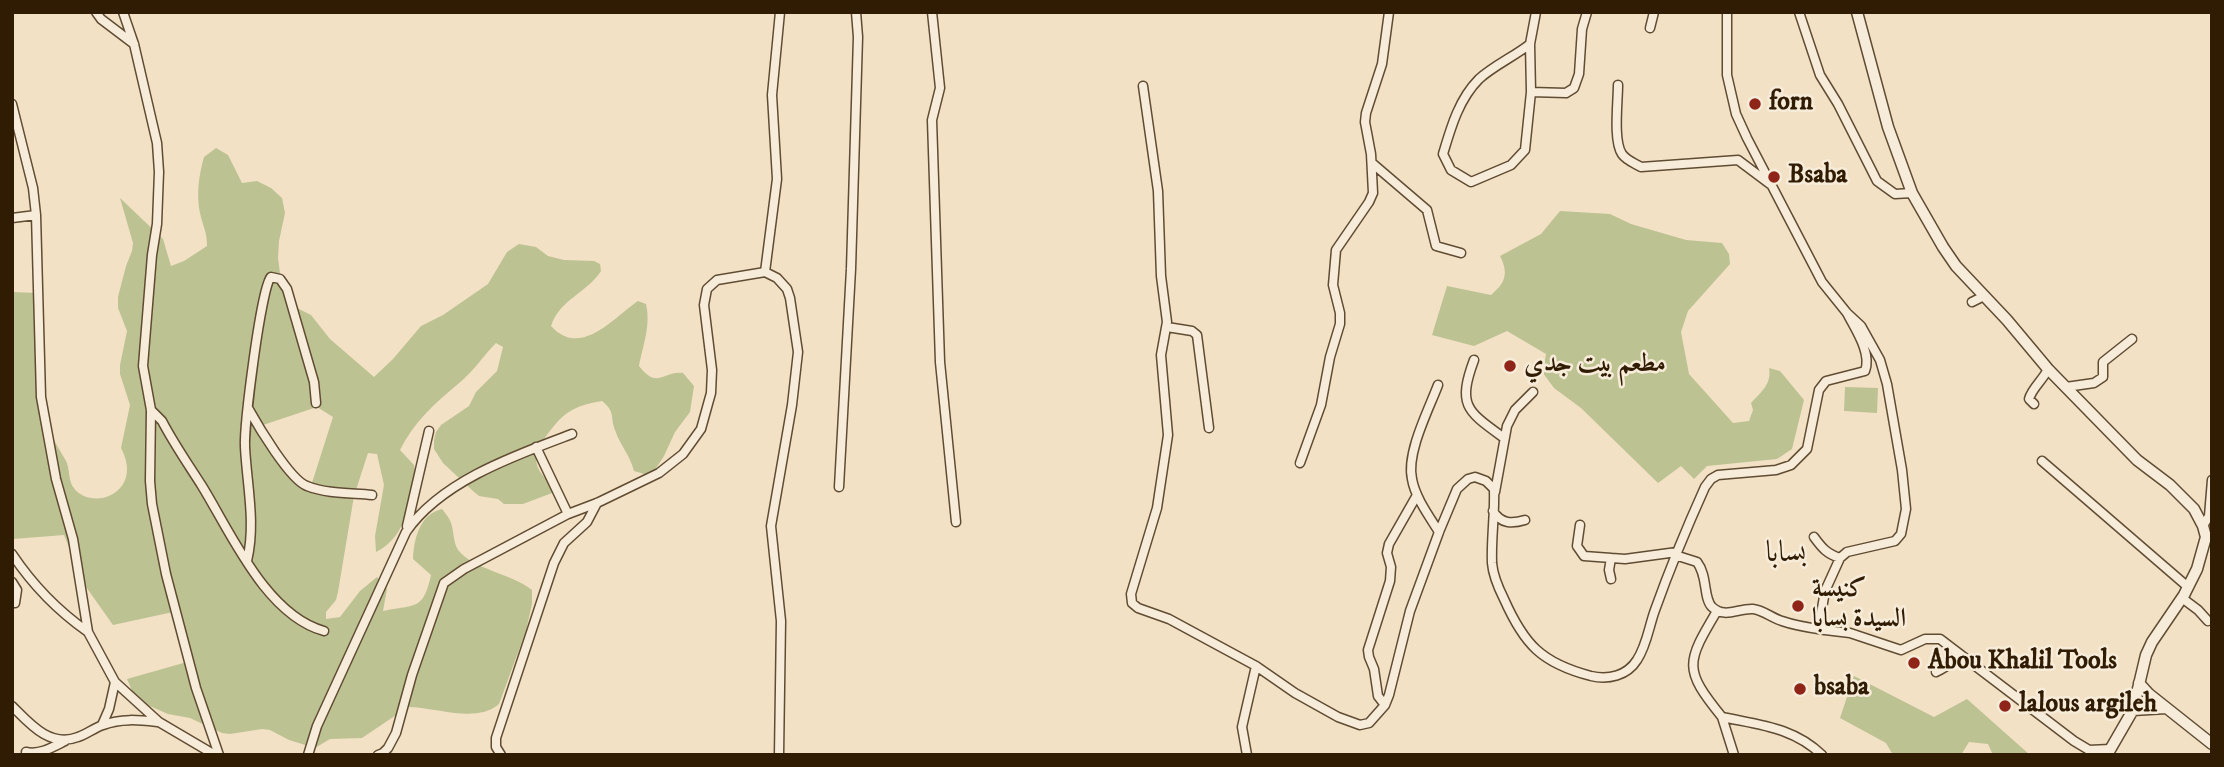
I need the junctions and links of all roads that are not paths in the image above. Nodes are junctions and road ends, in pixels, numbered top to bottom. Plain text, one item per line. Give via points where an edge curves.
1 (96, 12) edge
2 (123, 12) edge
3 (780, 12) edge
4 (856, 12) edge
5 (932, 12) edge
6 (1389, 12) edge
7 (1536, 12) edge
8 (1587, 12) edge
9 (1654, 12) edge
10 (1727, 12) edge
11 (1799, 12) edge
12 (1857, 12) edge
13 (1650, 28) dead end
14 (134, 44) junction
15 (1530, 44) junction
16 (1618, 85) dead end
17 (1143, 86) dead end
18 (1531, 92) junction
19 (12, 104) edge
20 (1372, 163) junction
21 (1772, 186) junction
22 (1912, 192) junction
23 (36, 215) junction
24 (12, 218) edge
25 (1461, 253) dead end
26 (765, 272) junction
27 (1984, 296) junction
28 (1972, 302) dead end
29 (1847, 313) junction
30 (1167, 327) junction
31 (2132, 339) dead end
32 (1474, 360) dead end
33 (2048, 369) junction
34 (1438, 385) dead end
35 (2066, 387) junction
36 (1533, 392) dead end
37 (316, 402) dead end
38 (2034, 404) dead end
39 (248, 408) junction
40 (151, 410) junction
41 (1209, 428) dead end
42 (429, 431) dead end
43 (572, 434) dead end
44 (1504, 438) junction
45 (536, 447) junction
46 (2042, 461) dead end
47 (1300, 463) dead end
48 (2212, 480) edge
49 (839, 487) dead end
50 (372, 495) dead end
51 (1417, 495) junction
52 (1494, 495) junction
53 (597, 503) junction
54 (1493, 511) junction
55 (568, 514) junction
56 (1525, 520) dead end
57 (956, 522) dead end
58 (1580, 525) dead end
59 (2203, 526) junction
60 (406, 532) junction
61 (1439, 532) junction
62 (1814, 537) dead end
63 (2208, 550) edge
64 (1676, 554) junction
65 (14, 556) edge
66 (1611, 558) junction
67 (1840, 558) junction
68 (247, 561) junction
69 (12, 571) edge
70 (1611, 579) dead end
71 (12, 582) edge
72 (2188, 587) junction
73 (2182, 598) junction
74 (15, 603) dead end
75 (1717, 611) junction
76 (2208, 621) dead end
77 (1825, 630) junction
78 (324, 631) dead end
79 (88, 632) junction
80 (1958, 653) junction
81 (1256, 666) junction
82 (1936, 672) dead end
83 (115, 682) junction
84 (2139, 683) junction
85 (1385, 705) junction
86 (12, 706) edge
87 (2166, 708) junction
88 (2133, 710) junction
89 (1722, 718) junction
90 (159, 722) junction
91 (103, 725) junction
92 (65, 741) junction
93 (2212, 744) edge
94 (198, 745) junction
95 (26, 752) dead end
96 (2108, 752) edge
97 (195, 755) edge
98 (217, 755) edge
99 (308, 755) edge
100 (378, 755) edge
101 (501, 755) edge
102 (779, 755) edge
103 (1247, 755) edge
104 (1734, 755) edge
105 (1822, 755) edge

1 - 14 street
2 - 14 street
3 - 26 street via 772,110 776,179
4 - 49 street via 851,255
5 - 57 street via 940,88 932,120 940,362
6 - 20 street via 1382,64 1366,113
7 - 15 street
8 - 18 street via 1574,88 1566,93
9 - 13 street
10 - 21 street via 1726,55 1736,114
11 - 22 street via 1820,75 1877,181 1895,194
12 - 22 street via 1888,127
14 - 40 street via 157,143 159,172 143,366
15 - 18 street
15 - 18 street via 1480,78 1460,107 1443,154 1451,170 1471,182 1511,165 1525,150
16 - 21 street via 1617,141 1622,155 1631,162 1641,166 1738,160
17 - 30 street via 1158,191
19 - 23 street
20 - 25 street via 1427,210 1436,246
20 - 47 street via 1371,198 1336,250 1333,285 1340,324 1321,405
21 - 29 street via 1822,282
22 - 27 street via 1956,266
23 - 24 street
23 - 79 street via 41,397 73,539
26 - 53 street via 717,280 707,289 704,305 712,383 695,439 666,470
26 - 102 street via 787,289 798,352 771,526 781,621
27 - 28 street
27 - 33 street
29 - 64 street via 1864,349 1865,371 1826,381 1819,390 1807,449 1791,465 1711,479
29 - 67 street via 1861,326 1880,360 1906,509 1895,541 1847,552
30 - 41 street via 1197,335
30 - 81 street via 1161,355 1168,435 1158,500 1132,603
31 - 35 street via 2103,362 2102,377 2094,383
32 - 44 street via 1465,388 1467,404
33 - 35 street
33 - 38 street via 2031,392 2029,399
34 - 51 street via 1415,450 1411,472
35 - 59 street via 2137,460 2194,509
36 - 44 street via 1515,410
37 - 39 street via 287,289 274,276 267,281 261,309
39 - 50 street via 302,484
39 - 68 street via 245,446 252,526
40 - 68 street
40 - 98 street via 150,481 158,541
42 - 60 street
43 - 45 street
44 - 52 street
45 - 55 street
45 - 60 street via 477,474 440,498
46 - 72 street
48 - 59 street via 2209,516
51 - 61 street
51 - 85 street via 1389,544 1390,582 1368,650 1377,696
52 - 54 street
52 - 61 street via 1486,481 1468,479 1457,489
53 - 55 street
53 - 101 street via 587,522 564,543 554,563 496,738
54 - 56 street via 1506,523
54 - 64 street via 1493,572 1513,619 1546,658 1594,676 1617,676 1637,661
55 - 100 street via 444,583 392,742
58 - 66 street via 1579,551 1584,556
59 - 63 street
60 - 99 street
61 - 85 street via 1410,611
62 - 67 street via 1830,555
63 - 72 street
64 - 66 street
64 - 75 street via 1697,562 1704,574 1706,600
65 - 69 street
65 - 79 street via 61,611
66 - 70 street
67 - 77 street via 1825,591 1820,620
68 - 78 street via 288,612
71 - 74 street via 17,590
72 - 73 street
73 - 76 street
73 - 84 street via 2152,642
75 - 77 street via 1761,610 1786,623
75 - 89 street via 1699,642 1692,666 1700,690
77 - 80 street via 1901,650 1926,639 1940,639
79 - 83 street
80 - 82 street
80 - 96 street via 2074,741 2089,750
81 - 85 street via 1295,694 1360,725 1369,723
81 - 103 street via 1242,727
83 - 90 street
83 - 91 street
84 - 87 street
84 - 88 street
86 - 92 street via 46,736
87 - 88 street
87 - 93 street
88 - 96 street
89 - 104 street
89 - 105 street via 1782,730
90 - 91 street via 123,720
90 - 94 street
91 - 92 street
92 - 95 street via 46,750
94 - 97 street
94 - 98 street

